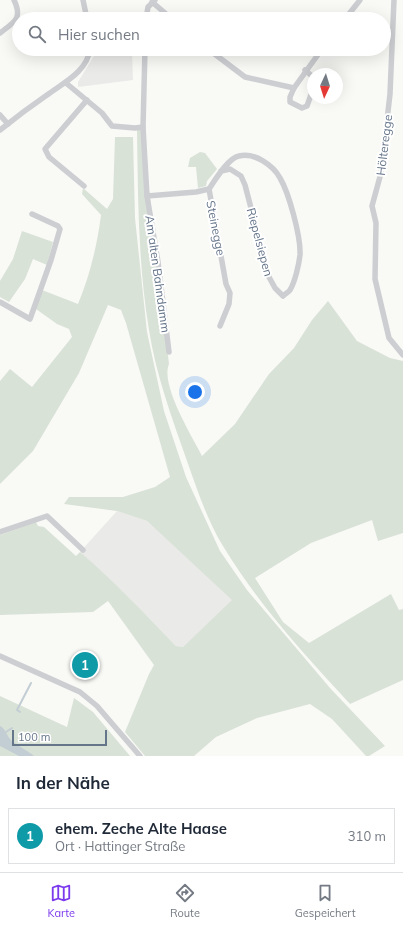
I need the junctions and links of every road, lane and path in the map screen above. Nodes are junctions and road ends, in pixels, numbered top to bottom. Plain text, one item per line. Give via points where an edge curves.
1 (14, 0) edge
2 (83, 0) edge
3 (360, 0) edge
4 (394, 0) edge
5 (154, 1) edge
6 (19, 12) edge
7 (86, 12) edge
8 (147, 12) edge
9 (165, 12) edge
10 (351, 12) edge
11 (12, 23) edge
12 (0, 33) edge
13 (88, 56) edge
14 (145, 56) edge
15 (217, 56) edge
16 (316, 56) edge
17 (305, 70) joint
18 (66, 83) junction
19 (294, 88) junction
20 (86, 100) junction
21 (308, 104) edge
22 (0, 115) edge
23 (8, 124) junction
24 (143, 127) junction
25 (0, 130) edge
26 (221, 171) junction
27 (84, 186) dead end
28 (209, 189) junction
29 (147, 196) junction
30 (32, 214) dead end
31 (0, 302) edge
32 (220, 326) dead end
33 (168, 352) dead end
34 (403, 355) edge
35 (0, 532) edge
36 (83, 550) dead end
37 (0, 656) edge
38 (140, 756) edge

1 - 6 street
2 - 7 street
3 - 10 street
4 - 34 street, Hölteregge via 390,94 382,173 372,206 376,223 375,279 389,338
5 - 8 street
5 - 9 street
11 - 12 street
13 - 18 street
14 - 24 street, Am alten Bahndamm
15 - 19 street via 245,77
16 - 17 street
17 - 19 street
18 - 20 street
18 - 23 street
19 - 21 street via 290,102 302,108
20 - 24 street via 102,113 112,126
20 - 27 street via 45,149 49,157
22 - 23 street
23 - 25 street
24 - 29 street, Am alten Bahndamm
26 - 26 street, Riepelsiepen via 230,169 241,176 245,184 269,277 283,296 290,290 297,273 300,255 299,236 280,178 273,168 249,155 231,160
26 - 28 street, Riepelsiepen
28 - 29 street, Steinegge
28 - 32 street, Steinegge via 226,284 230,293 229,304
29 - 33 street, Am alten Bahndamm via 158,262
30 - 31 street via 60,229 40,294 30,319
35 - 36 street via 47,516
37 - 38 street via 80,692 97,706

